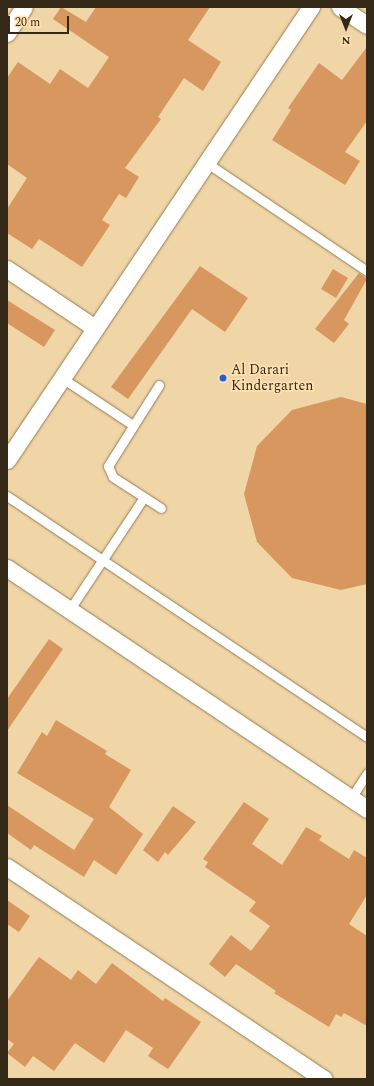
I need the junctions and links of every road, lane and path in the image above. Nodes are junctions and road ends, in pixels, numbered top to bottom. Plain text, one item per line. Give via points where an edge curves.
1 (24, 7) edge
2 (311, 7) edge
3 (340, 7) edge
4 (367, 25) edge
5 (7, 33) edge
6 (207, 163) junction
7 (7, 269) edge
8 (367, 271) edge
9 (95, 328) junction
10 (62, 378) junction
11 (159, 385) dead end
12 (133, 425) junction
13 (7, 460) edge
14 (7, 496) edge
15 (144, 498) junction
16 (161, 508) dead end
17 (102, 560) junction
18 (7, 568) edge
19 (70, 610) junction
20 (367, 737) edge
21 (367, 773) edge
22 (350, 798) junction
23 (367, 809) edge
24 (7, 867) edge
25 (324, 1079) edge

1 - 5 street
2 - 6 street
3 - 4 street
6 - 8 lane
6 - 9 street
7 - 9 street
9 - 10 street
10 - 12 lane
10 - 13 street
11 - 12 lane
12 - 15 lane via 110,460 109,472
14 - 17 lane
15 - 16 lane
15 - 17 lane
17 - 19 lane
17 - 20 lane
18 - 19 street
19 - 22 street
21 - 22 lane
22 - 23 street
24 - 25 street

